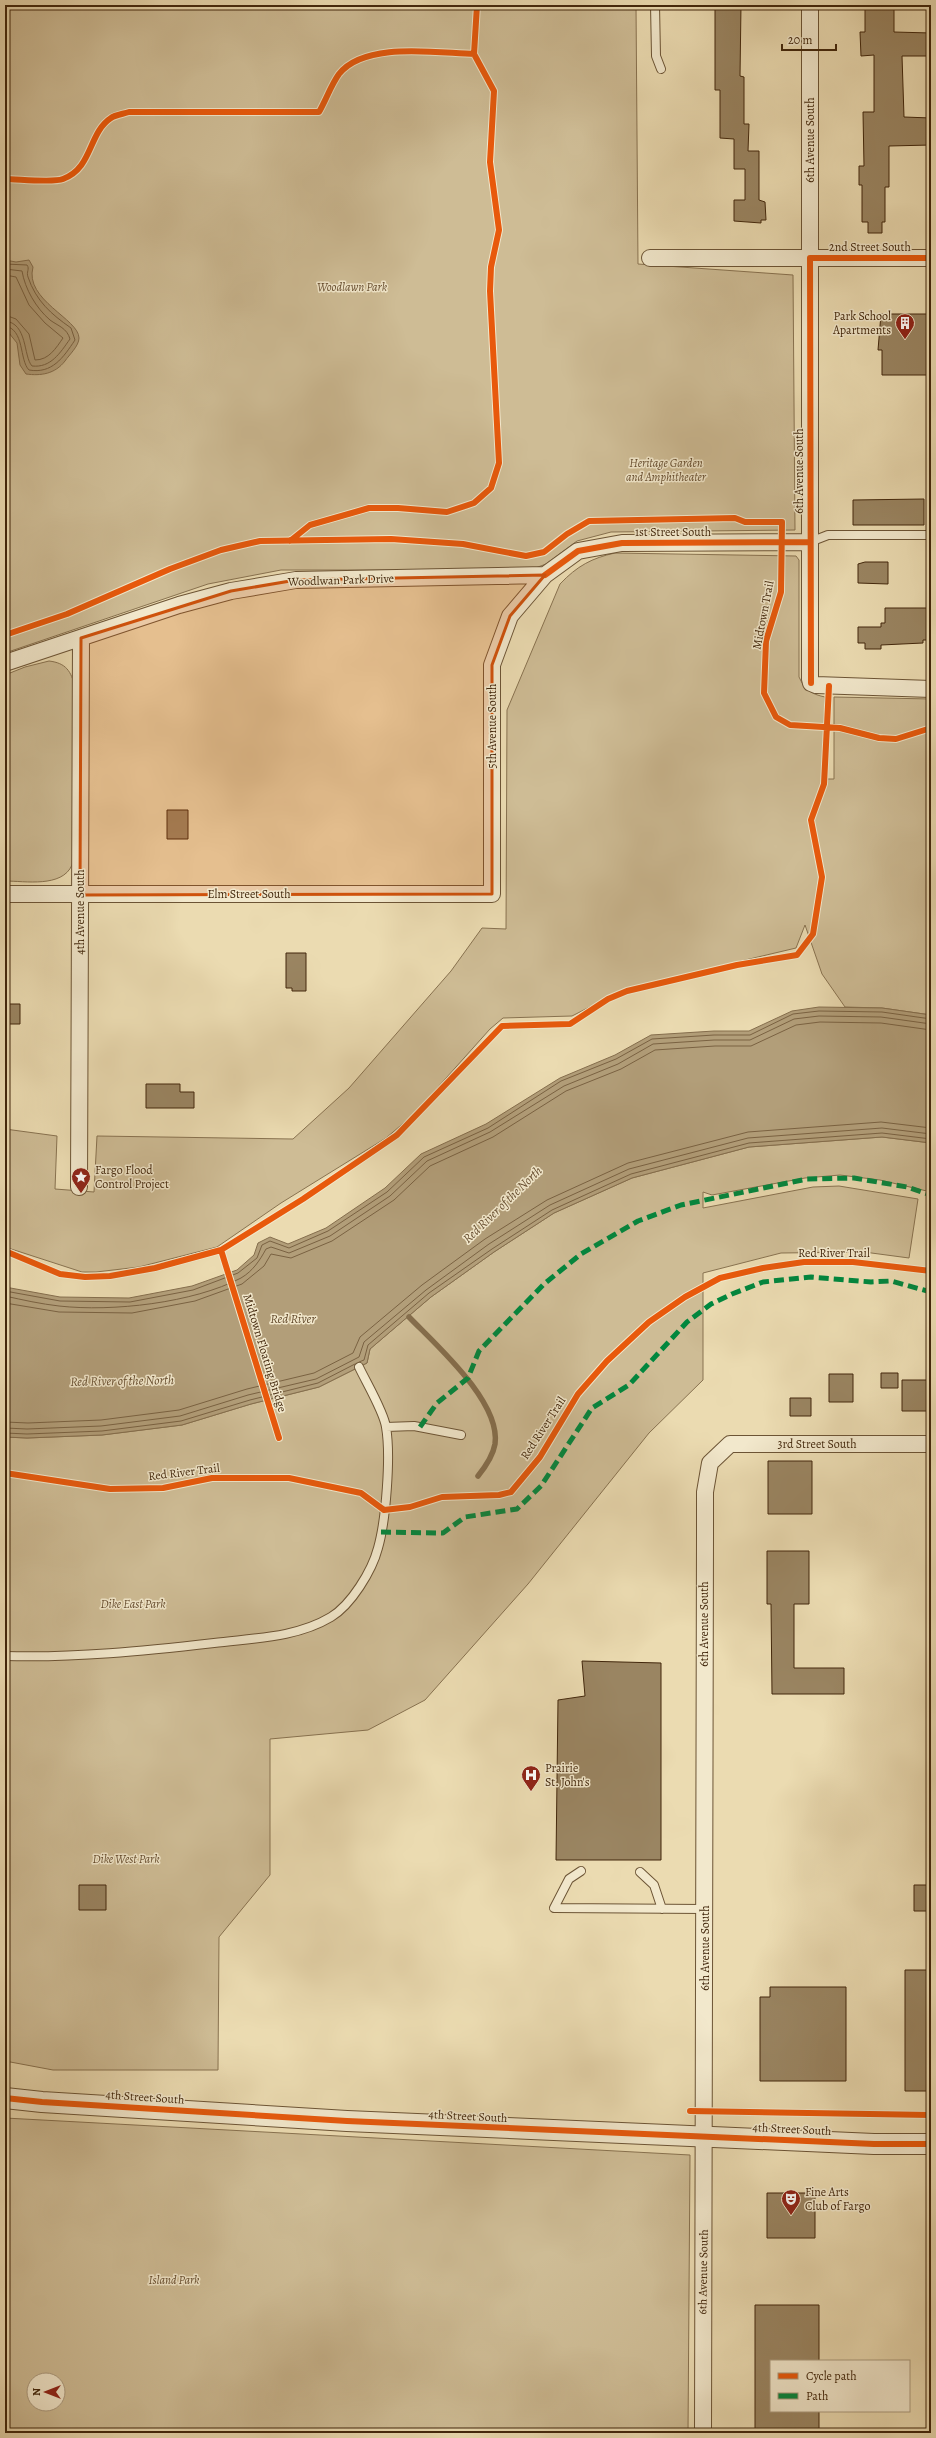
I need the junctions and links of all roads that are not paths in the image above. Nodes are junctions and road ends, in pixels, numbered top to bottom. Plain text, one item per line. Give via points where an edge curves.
1 (655, 5) edge
2 (810, 5) edge
3 (661, 69) dead end
4 (650, 258) dead end
5 (810, 258) junction
6 (931, 258) edge
7 (931, 535) edge
8 (810, 542) junction
9 (545, 575) junction
10 (81, 638) junction
11 (5, 664) edge
12 (931, 689) edge
13 (5, 894) edge
14 (492, 894) joint
15 (80, 895) junction
16 (79, 1186) dead end
17 (359, 1367) dead end
18 (386, 1427) junction
19 (461, 1435) dead end
20 (931, 1444) edge
21 (710, 1463) joint
22 (5, 1656) edge
23 (581, 1871) dead end
24 (640, 1872) dead end
25 (662, 1909) junction
26 (705, 1909) junction
27 (5, 2098) edge
28 (704, 2137) junction
29 (931, 2144) edge
30 (703, 2433) edge

1 - 3 lane via 656,56
2 - 5 street, 6th Avenue South
4 - 5 street, 2nd Street South
5 - 6 street, 2nd Street South
5 - 8 street, 6th Avenue South
7 - 8 lane via 828,535
8 - 9 street, 1st Street South via 622,543 578,551
8 - 12 street, 6th Avenue South via 811,683
9 - 10 street, Woodlwan Park Drive via 296,580 231,591
9 - 14 street, 5th Avenue South via 510,616 492,665
10 - 11 street, Woodlwan Park Drive
10 - 15 street, 4th Avenue South
13 - 15 street, Elm Street South
14 - 15 street, Elm Street South
15 - 16 street, 4th Avenue South
17 - 18 lane
18 - 19 lane via 414,1426
18 - 22 lane via 384,1510 378,1549 359,1590 332,1616 299,1632 236,1640 140,1651 50,1657
20 - 21 street, 3rd Street South via 730,1444
21 - 26 street, 6th Avenue South via 705,1492
23 - 25 lane via 568,1879 554,1908
24 - 25 lane via 654,1885
25 - 26 lane
26 - 28 street, 6th Avenue South
27 - 28 street, 4th Street South via 348,2121
28 - 29 street, 4th Street South
28 - 30 street, 6th Avenue South

